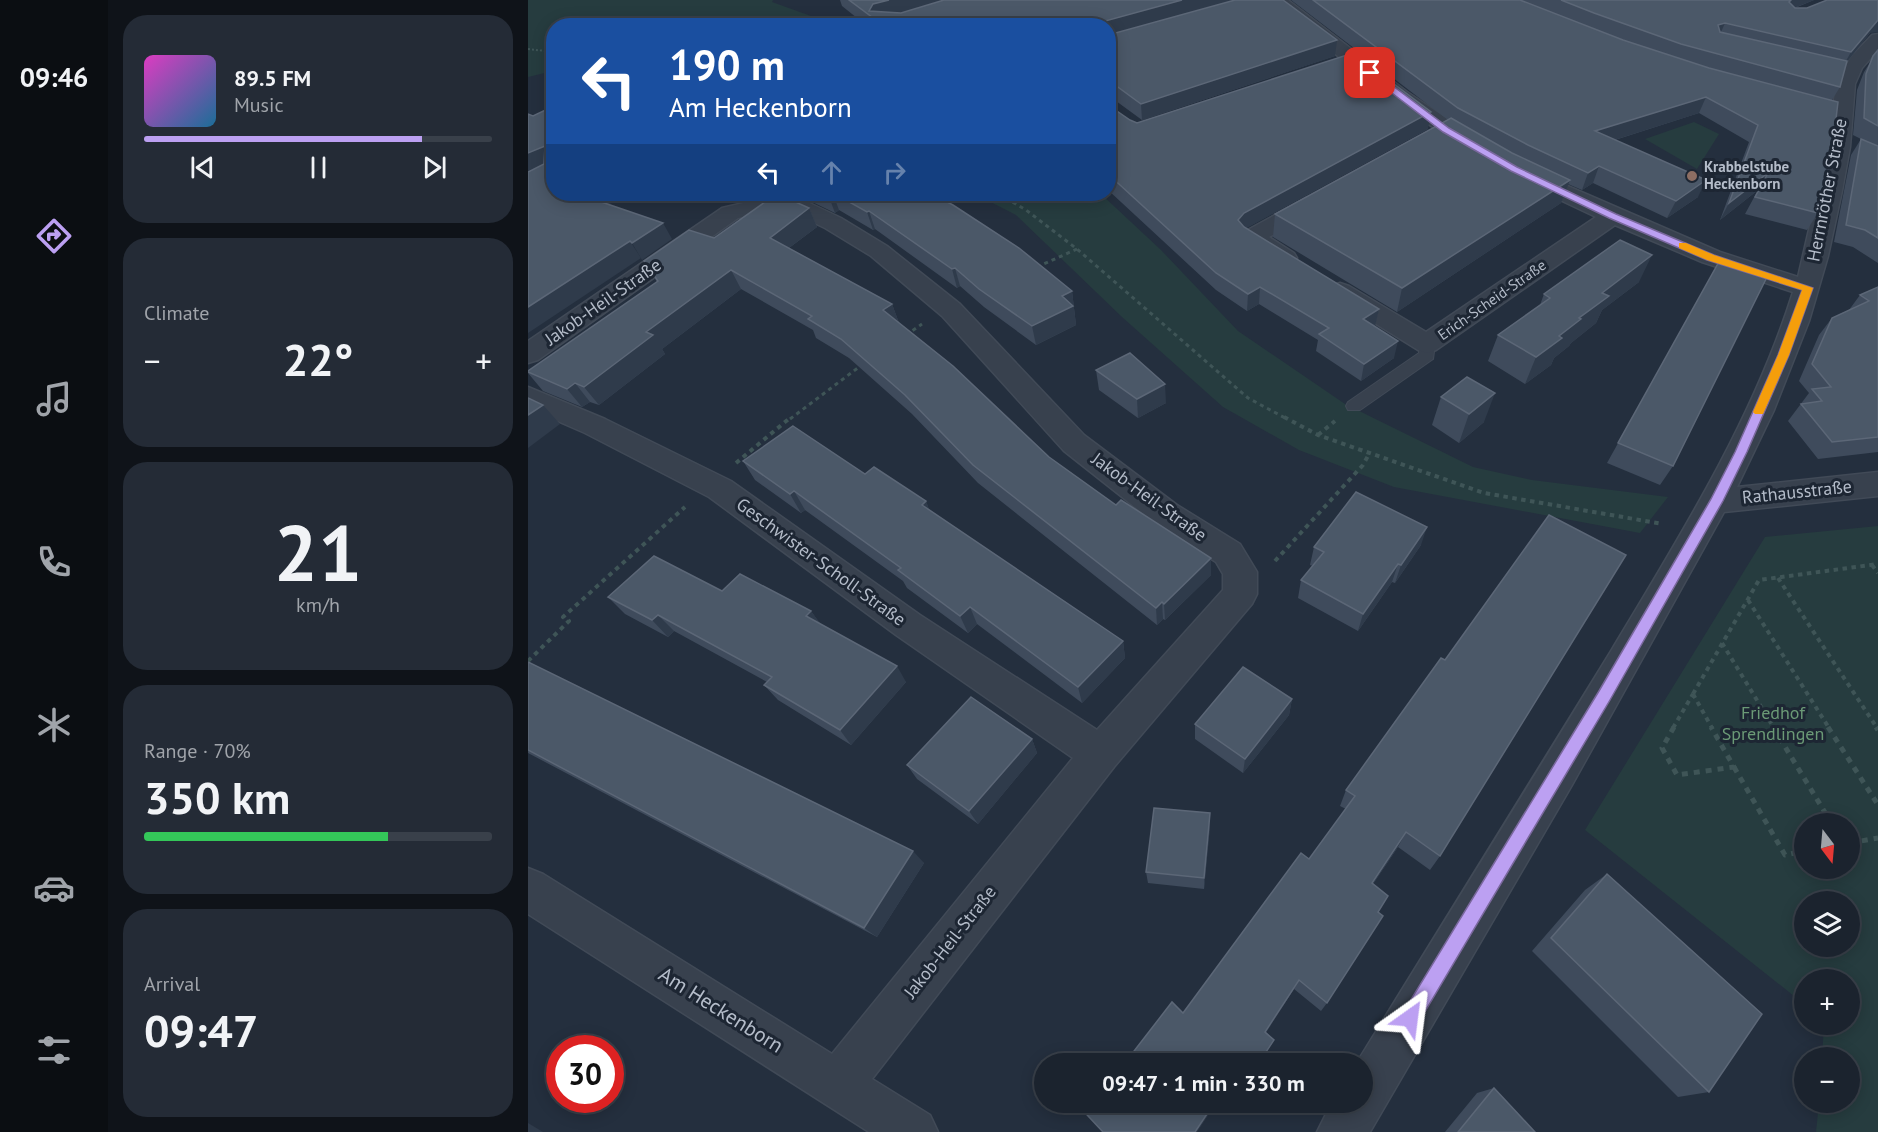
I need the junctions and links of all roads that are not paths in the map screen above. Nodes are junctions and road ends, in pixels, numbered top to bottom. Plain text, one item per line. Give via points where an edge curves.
1 (1277, 0) edge
2 (1878, 39) edge
3 (1353, 59) junction
4 (1331, 67) edge
5 (1334, 192) edge
6 (1613, 216) junction
7 (1808, 288) junction
8 (1427, 344) junction
9 (528, 354) edge
10 (528, 397) edge
11 (1354, 406) dead end
12 (1878, 484) edge
13 (1716, 501) junction
14 (1100, 754) junction
15 (528, 889) edge
16 (1373, 1081) edge
17 (838, 1084) junction
18 (1354, 1113) edge
19 (913, 1132) edge
20 (1342, 1132) edge

1 - 3 street
2 - 7 street, Herrnröther Straße via 1844,74 1827,210
3 - 4 street
3 - 6 street via 1436,136 1499,161
5 - 8 street, Erich-Scheid-Straße via 1251,237
6 - 7 street via 1711,258
6 - 8 street, Erich-Scheid-Straße
7 - 13 street, Herrnröther Straße via 1784,355
8 - 11 lane via 1427,355
9 - 14 street, Jakob-Heil-Straße via 730,213 769,204 793,204 879,251 951,310 1074,443 1166,514 1228,553 1240,572 1240,594
10 - 14 street, Geschwister-Scholl-Straße via 711,484 908,625
12 - 13 street, Rathausstraße
13 - 16 street, Herrnröther Straße
14 - 17 street, Jakob-Heil-Straße
15 - 17 street, Am Heckenborn
17 - 19 street, Am Heckenborn
18 - 20 street, Herrnröther Straße

